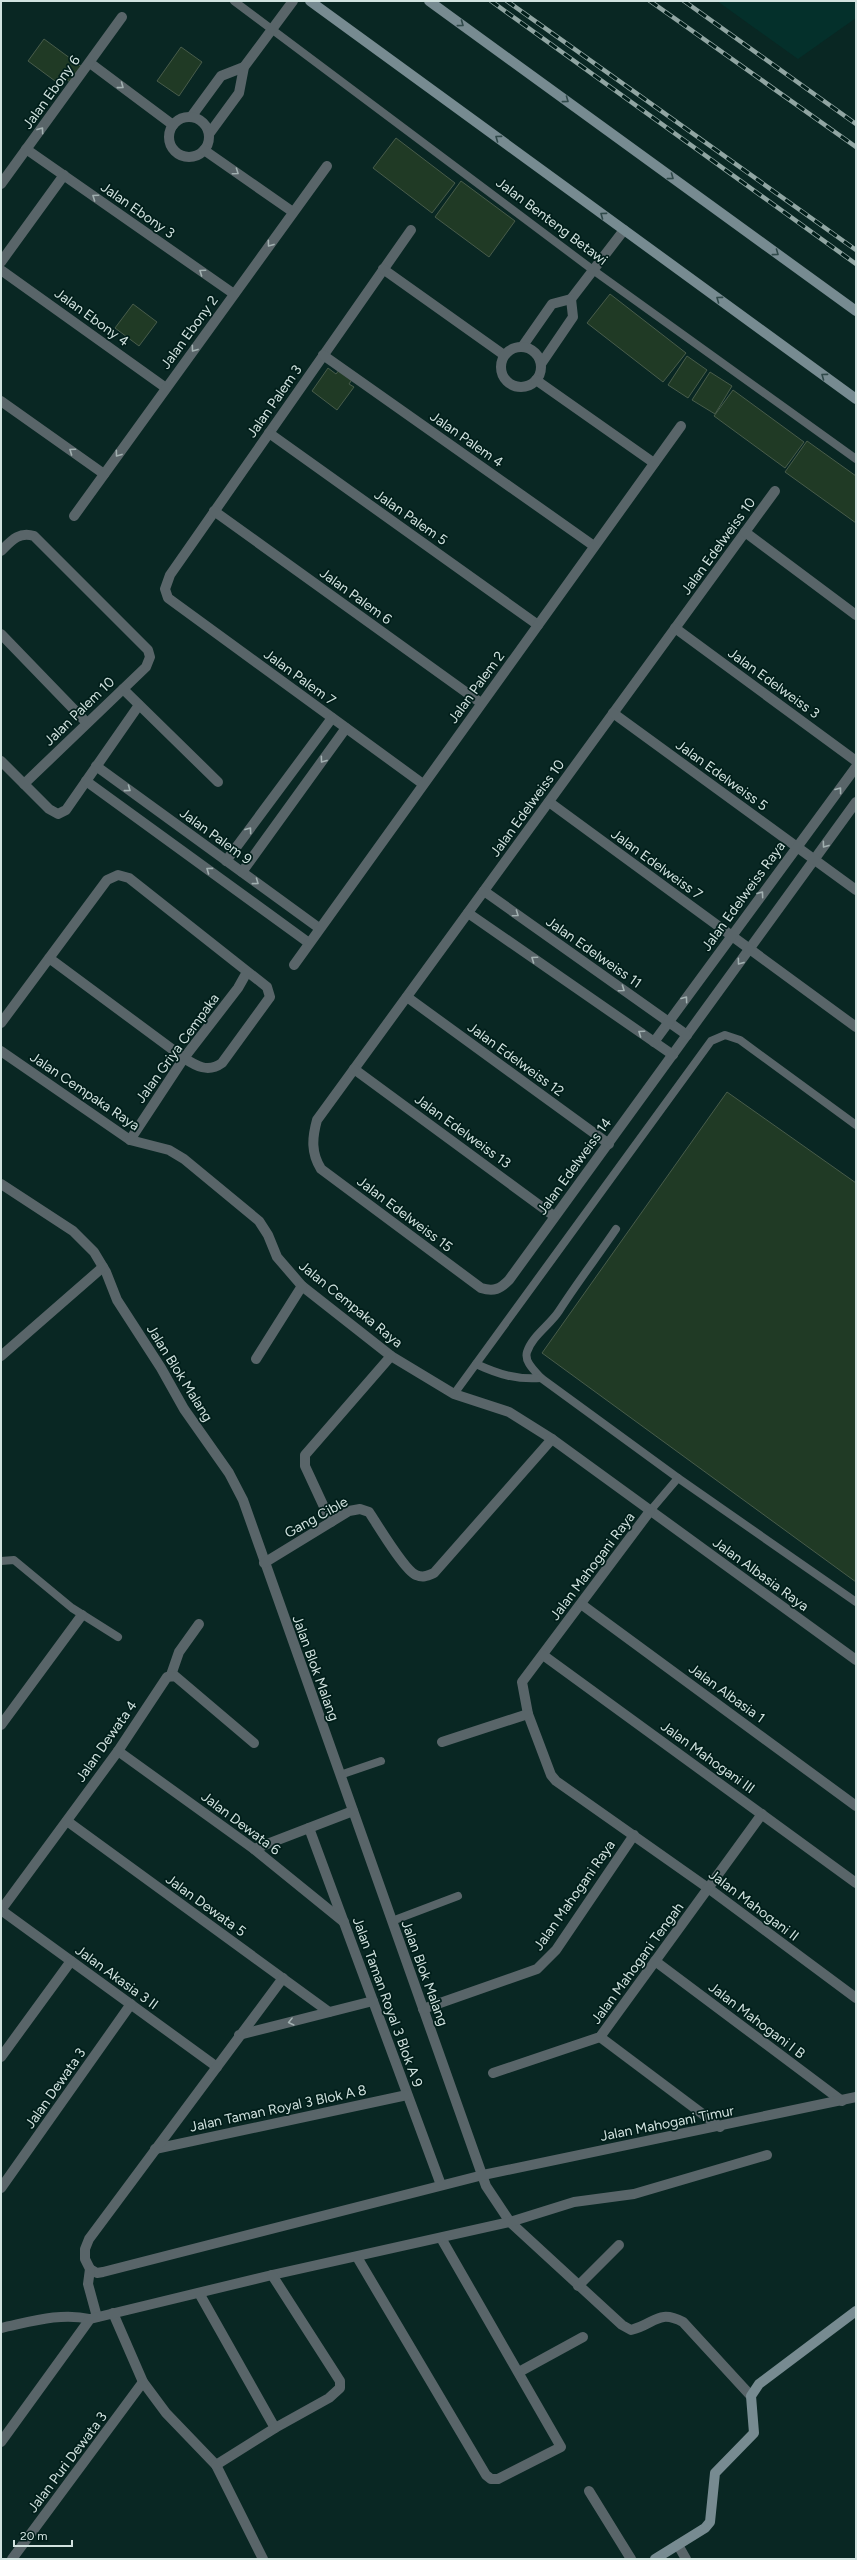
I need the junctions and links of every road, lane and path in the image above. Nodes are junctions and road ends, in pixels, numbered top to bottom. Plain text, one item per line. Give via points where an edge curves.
1 (234, 1) edge
2 (294, 1) edge
3 (310, 1) edge
4 (429, 1) edge
5 (122, 17) dead end
6 (272, 29) junction
7 (90, 63) junction
8 (244, 67) junction
9 (191, 117) junction
10 (173, 125) junction
11 (209, 134) junction
12 (26, 149) junction
13 (204, 150) junction
14 (326, 166) dead end
15 (64, 175) junction
16 (1, 184) edge
17 (293, 212) junction
18 (410, 230) dead end
19 (624, 230) junction
20 (1, 262) edge
21 (383, 269) junction
22 (1, 270) edge
23 (593, 270) junction
24 (234, 294) junction
25 (571, 299) junction
26 (856, 311) edge
27 (522, 347) junction
28 (323, 355) junction
29 (504, 355) junction
30 (541, 364) junction
31 (536, 380) junction
32 (166, 388) junction
33 (856, 399) edge
34 (1, 401) edge
35 (681, 426) dead end
36 (269, 433) junction
37 (856, 459) edge
38 (654, 463) junction
39 (104, 474) junction
40 (775, 490) dead end
41 (214, 511) junction
42 (74, 516) dead end
43 (745, 532) junction
44 (594, 546) junction
45 (1, 551) edge
46 (165, 589) joint
47 (856, 615) edge
48 (538, 624) junction
49 (675, 628) junction
50 (1, 634) edge
51 (123, 689) junction
52 (481, 704) junction
53 (139, 705) junction
54 (613, 714) junction
55 (332, 718) junction
56 (87, 723) junction
57 (346, 728) junction
58 (1, 761) edge
59 (856, 761) edge
60 (96, 766) junction
61 (856, 767) edge
62 (86, 781) junction
63 (218, 782) dead end
64 (24, 784) junction
65 (423, 784) junction
66 (549, 802) junction
67 (856, 802) edge
68 (796, 846) junction
69 (814, 860) junction
70 (226, 861) junction
71 (242, 872) junction
72 (856, 890) edge
73 (484, 891) junction
74 (468, 913) junction
75 (319, 928) junction
76 (731, 935) junction
77 (309, 942) junction
78 (749, 949) junction
79 (49, 958) junction
80 (294, 964) dead end
81 (248, 972) junction
82 (406, 997) junction
83 (668, 1021) junction
84 (1, 1023) edge
85 (856, 1027) edge
86 (687, 1036) junction
87 (654, 1042) junction
88 (1, 1051) edge
89 (673, 1055) junction
90 (184, 1058) junction
91 (354, 1069) junction
92 (856, 1125) edge
93 (130, 1140) junction
94 (608, 1144) junction
95 (313, 1146) joint
96 (1, 1184) edge
97 (554, 1216) junction
98 (616, 1229) dead end
99 (103, 1267) junction
100 (302, 1286) junction
101 (495, 1290) joint
102 (1, 1356) edge
103 (391, 1356) junction
104 (256, 1359) dead end
105 (476, 1364) junction
106 (541, 1378) junction
107 (454, 1394) junction
108 (552, 1439) junction
109 (678, 1478) junction
110 (650, 1512) junction
111 (331, 1522) junction
112 (1, 1561) edge
113 (264, 1563) junction
114 (856, 1602) edge
115 (582, 1604) junction
116 (82, 1615) junction
117 (199, 1624) dead end
118 (118, 1637) dead end
119 (543, 1655) junction
120 (856, 1660) edge
121 (171, 1675) junction
122 (528, 1714) junction
123 (1, 1724) edge
124 (442, 1742) dead end
125 (254, 1743) dead end
126 (118, 1751) junction
127 (381, 1761) dead end
128 (340, 1775) junction
129 (856, 1806) edge
130 (353, 1811) junction
131 (762, 1814) junction
132 (66, 1821) junction
133 (309, 1828) junction
134 (634, 1834) junction
135 (254, 1849) junction
136 (856, 1883) edge
137 (708, 1888) junction
138 (458, 1896) dead end
139 (1, 1910) edge
140 (392, 1921) junction
141 (344, 1922) junction
142 (71, 1961) junction
143 (655, 1961) junction
144 (283, 1978) junction
145 (856, 1998) edge
146 (373, 2001) junction
147 (131, 2004) junction
148 (423, 2009) junction
149 (329, 2012) junction
150 (239, 2035) junction
151 (600, 2037) junction
152 (1, 2057) edge
153 (217, 2067) junction
154 (493, 2073) dead end
155 (407, 2095) junction
156 (856, 2097) edge
157 (842, 2101) junction
158 (720, 2127) junction
159 (155, 2149) junction
160 (767, 2155) dead end
161 (483, 2175) junction
162 (441, 2185) junction
163 (1, 2188) edge
164 (510, 2222) junction
165 (441, 2238) junction
166 (619, 2245) dead end
167 (357, 2257) junction
168 (90, 2269) junction
169 (272, 2275) junction
170 (578, 2286) junction
171 (199, 2293) junction
172 (856, 2311) edge
173 (113, 2313) junction
174 (94, 2316) junction
175 (1, 2328) edge
176 (583, 2337) dead end
177 (519, 2372) junction
178 (143, 2382) junction
179 (751, 2396) junction
180 (275, 2428) junction
181 (1, 2442) edge
182 (216, 2465) junction
183 (589, 2491) dead end
184 (678, 2545) junction
185 (12, 2559) edge
186 (263, 2559) edge
187 (631, 2559) edge
188 (656, 2559) edge
189 (686, 2559) edge

1 - 6 lane, Jalan Benteng Betawi
2 - 6 street
19 -> 3 main road
4 -> 26 main road
5 - 7 street, Jalan Ebony 6
6 - 8 street
6 - 23 lane, Jalan Benteng Betawi
7 -> 10 street
12 -> 7 street, Jalan Ebony 6
8 - 9 street via 222,76
8 - 11 street via 239,93
9 - 10 street via 181,119
9 - 11 street via 202,123
10 - 13 street via 169,134 170,144 176,153 186,157 196,156
11 - 13 street
12 - 15 street, Jalan Ebony 3
12 - 16 street, Jalan Ebony 6
13 -> 17 street
14 - 17 street, Jalan Ebony 2
15 - 20 street
24 -> 15 street, Jalan Ebony 3
17 -> 24 street, Jalan Ebony 2
18 - 21 street, Jalan Palem 3
19 - 23 street
33 -> 19 main road
21 - 28 street, Jalan Palem 3
21 - 29 street
22 - 32 street, Jalan Ebony 4
23 - 25 street
23 - 37 lane, Jalan Benteng Betawi
24 -> 32 street, Jalan Ebony 2
25 - 27 street via 552,304
25 - 30 street via 572,317
27 - 29 street
27 - 30 street via 531,350
28 - 36 street, Jalan Palem 3
28 - 44 street, Jalan Palem 4
29 - 31 street via 500,364 502,375 508,383 518,387 528,386
30 - 31 street
31 - 38 street
32 -> 39 street, Jalan Ebony 2
39 -> 34 street
35 - 38 street, Jalan Palem 2
36 - 41 street, Jalan Palem 3
36 - 48 street, Jalan Palem 5
38 - 44 street, Jalan Palem 2
39 - 42 street, Jalan Ebony 2
40 - 43 street, Jalan Edelweiss 10
41 - 46 street, Jalan Palem 3 via 170,575
41 - 52 street, Jalan Palem 6
43 - 47 street
43 - 49 street, Jalan Edelweiss 10
44 - 48 street, Jalan Palem 2
45 - 51 street, Jalan Palem 10 via 17,536 26,533 34,536 148,650 150,657 146,667
46 - 55 street, Jalan Palem 7 via 168,598
48 - 52 street, Jalan Palem 2
49 - 54 street, Jalan Edelweiss 10
49 - 59 street, Jalan Edelweiss 3
50 - 56 street
51 - 53 street
51 - 56 street, Jalan Palem 10
52 - 65 street, Jalan Palem 2
53 - 60 street
53 - 63 street
54 - 66 street, Jalan Edelweiss 10
54 - 68 street, Jalan Edelweiss 5
55 - 57 street, Jalan Palem 7
70 -> 55 street
56 - 64 street, Jalan Palem 10
57 - 65 street, Jalan Palem 7
57 -> 71 street
58 - 64 street
60 - 62 street
60 -> 70 street, Jalan Palem 9
68 -> 61 street, Jalan Edelweiss Raya
62 - 64 street via 66,810 58,814 49,809
77 -> 62 street
65 - 75 street, Jalan Palem 2
66 - 73 street, Jalan Edelweiss 10
66 - 76 street, Jalan Edelweiss 7
67 -> 69 street
68 - 69 street, Jalan Edelweiss 5
76 -> 68 street, Jalan Edelweiss Raya
69 - 72 street, Jalan Edelweiss 5
69 - 78 street
70 - 71 street, Jalan Palem 9
71 -> 75 street, Jalan Palem 9
73 - 74 street, Jalan Edelweiss 10
73 -> 83 street, Jalan Edelweiss 11
74 - 82 street, Jalan Edelweiss 10
87 -> 74 street
75 - 77 street, Jalan Palem 2
76 - 78 street, Jalan Edelweiss 7
83 -> 76 street, Jalan Edelweiss Raya
77 - 80 street, Jalan Palem 2
78 - 85 street, Jalan Edelweiss 7
78 -> 86 street
79 - 81 street via 107,880 118,875 129,878
79 - 84 street
79 - 90 street
81 - 90 street, Jalan Griya Cempaka
81 - 90 street via 267,987 270,997 222,1063 212,1069 205,1069
82 - 91 street, Jalan Edelweiss 10
82 - 94 street, Jalan Edelweiss 12
83 - 86 street, Jalan Edelweiss 11
83 - 87 street, Jalan Edelweiss Raya
86 - 89 street
87 - 89 street
88 - 93 street, Jalan Cempaka Raya
89 - 94 street, Jalan Edelweiss 14
90 - 93 street, Jalan Griya Cempaka
91 - 95 street, Jalan Edelweiss 10 via 317,1120
91 - 97 street, Jalan Edelweiss 13
92 - 105 lane via 740,1040 725,1035 711,1041
93 - 100 street, Jalan Cempaka Raya via 164,1148 184,1159 259,1221 277,1257
94 - 97 street, Jalan Edelweiss 14
95 - 101 street, Jalan Edelweiss 15 via 314,1159 321,1169 481,1288
96 - 99 street, Jalan Blok Malang via 73,1231 94,1252
97 - 101 street, Jalan Edelweiss 14 via 509,1280
98 - 106 lane via 527,1353 527,1361
99 - 102 street
99 - 113 street, Jalan Blok Malang via 117,1300 184,1409 229,1473 243,1500
100 - 103 street, Jalan Cempaka Raya
100 - 104 street
103 - 107 street, Jalan Cempaka Raya
103 - 111 street via 305,1455 305,1466
105 - 106 lane via 505,1377
105 - 107 lane
106 - 109 lane
107 - 108 street, Jalan Cempaka Raya via 510,1412
108 - 110 street, Jalan Cempaka Raya
108 - 111 street, Gang Cible via 434,1573 425,1577 415,1575 406,1565 369,1512 360,1509 349,1511
109 - 110 lane
109 - 114 lane
110 - 115 street, Jalan Mahogani Raya
110 - 120 street, Jalan Albasia Raya
111 - 113 street, Gang Cible
112 - 116 lane via 14,1560
113 - 128 street, Jalan Blok Malang
115 - 119 street, Jalan Mahogani Raya
115 - 129 street, Jalan Albasia 1
116 - 118 lane
116 - 123 street
117 - 121 street via 179,1652
119 - 122 street, Jalan Mahogani Raya via 523,1679
119 - 131 street, Jalan Mahogani III
121 - 125 street
121 - 126 street, Jalan Dewata 4 via 167,1677
122 - 124 street
122 - 134 street, Jalan Mahogani Raya via 551,1775 556,1781
126 - 132 street, Jalan Dewata 4
126 - 135 street, Jalan Dewata 6
127 - 128 lane
128 - 130 street, Jalan Blok Malang
130 - 133 street
130 - 140 street, Jalan Blok Malang
131 - 136 street, Jalan Mahogani III
131 - 137 street, Jalan Mahogani Tengah
132 - 139 street, Jalan Dewata 4
132 - 144 street, Jalan Dewata 5
133 - 135 street
133 - 141 street, Jalan Taman Royal 3 Blok A 9
134 - 137 street, Jalan Mahogani II
134 - 148 street, Jalan Mahogani Raya via 556,1950 537,1969
135 - 141 street, Jalan Dewata 6
137 - 143 street, Jalan Mahogani Tengah
137 - 145 street, Jalan Mahogani II
138 - 140 lane
139 - 142 street, Jalan Akasia 3 II
140 - 148 street, Jalan Blok Malang
141 - 146 street, Jalan Taman Royal 3 Blok A 9
142 - 147 street, Jalan Akasia 3 II
142 - 152 street
143 - 151 street, Jalan Mahogani Tengah
143 - 157 street, Jalan Mahogani I B
144 - 149 street, Jalan Dewata 5
144 - 150 street
146 - 149 street
146 - 155 street, Jalan Taman Royal 3 Blok A 9
147 - 153 street, Jalan Akasia 3 II
147 - 163 street, Jalan Dewata 3
148 - 161 street, Jalan Blok Malang
149 -> 150 street
150 - 153 street
151 - 154 street, Jalan Mahogani Tengah
151 - 158 street
153 - 159 street
155 - 159 street, Jalan Taman Royal 3 Blok A 8
155 - 162 street, Jalan Taman Royal 3 Blok A 9
156 - 157 street, Jalan Mahogani Timur
157 - 158 street, Jalan Mahogani Timur
158 - 161 street, Jalan Mahogani Timur
159 - 168 street via 89,2239 85,2249 85,2260
160 - 164 street via 634,2194 574,2202
161 - 162 street, Jalan Mahogani Timur
161 - 164 street, Jalan Blok Malang via 486,2186
162 - 168 street, Jalan Mahogani Timur via 103,2272 97,2273
164 - 165 street
164 - 170 street, Jalan Blok Malang
165 - 167 street
165 - 177 street
166 - 170 street
167 - 169 street
167 - 177 street via 486,2475 491,2479 498,2479 561,2447
168 - 174 street via 88,2288
169 - 171 street
169 - 180 street via 340,2381 337,2393
170 - 179 street, Jalan Blok Malang via 607,2313 631,2330 670,2315 683,2322
171 - 173 street
171 - 180 street
172 - 179 main road via 767,2377
173 - 174 street
173 - 178 street
174 - 175 street via 47,2318
174 - 181 street
176 - 177 street
178 - 182 street via 166,2413
178 - 185 street, Jalan Puri Dewata 3
179 - 184 main road via 754,2433 716,2473 710,2522 706,2528
180 - 182 street
182 - 186 street
183 - 187 street
184 - 188 main road
184 - 189 street

